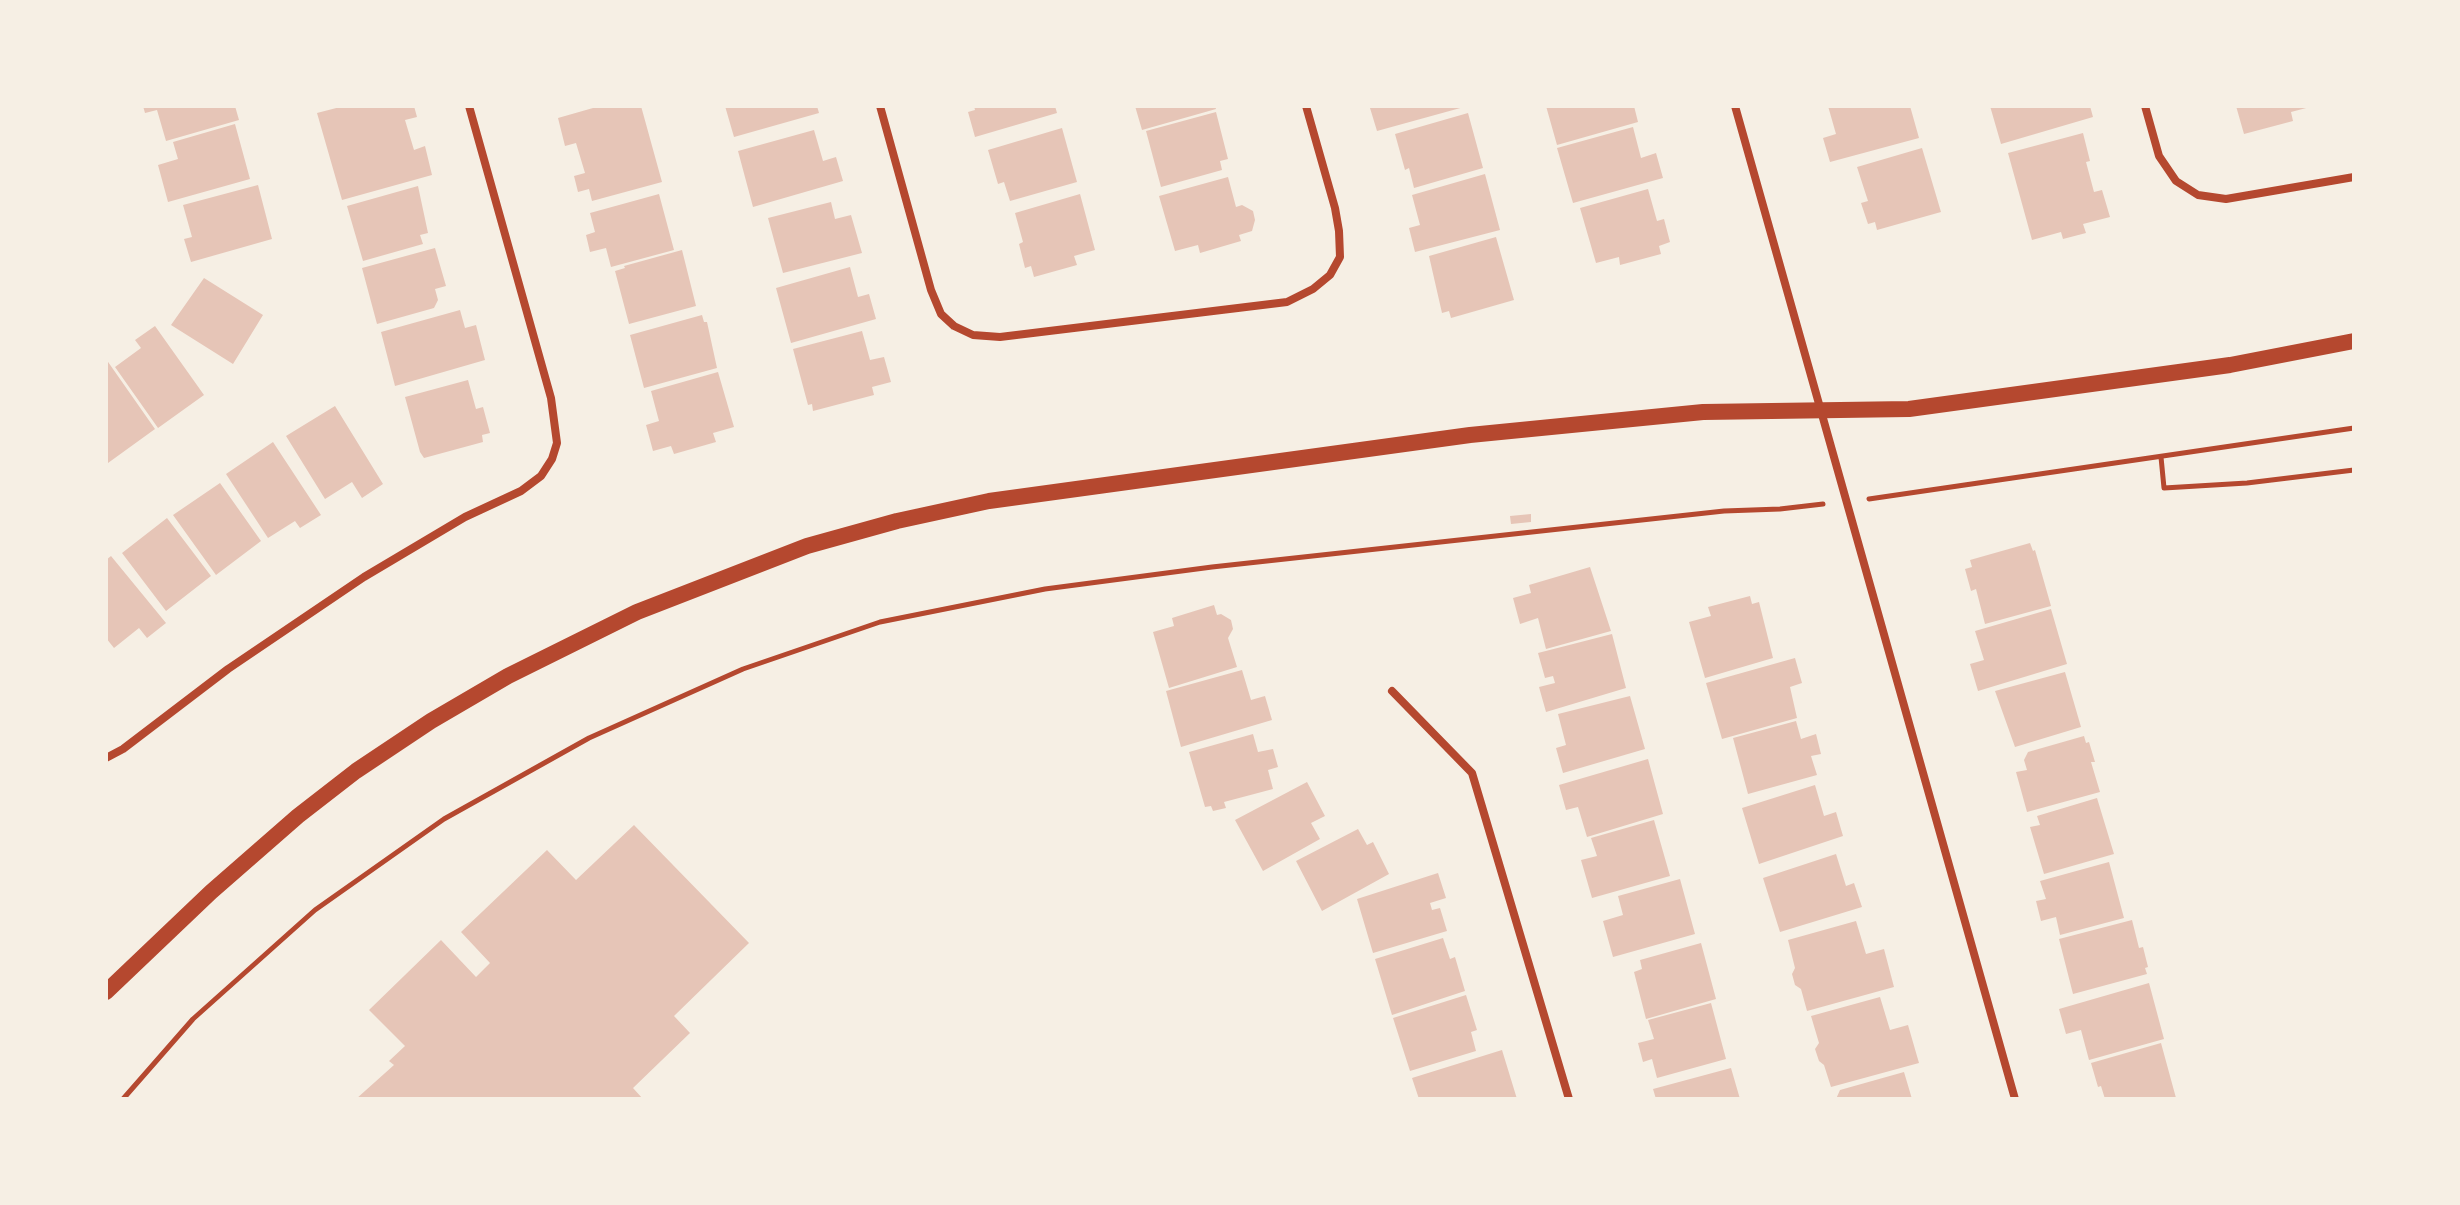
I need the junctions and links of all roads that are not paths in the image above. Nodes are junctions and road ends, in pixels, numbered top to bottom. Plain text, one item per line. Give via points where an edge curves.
1 (469, 106) edge
2 (880, 106) edge
3 (1306, 106) edge
4 (1735, 106) edge
5 (2145, 106) edge
6 (2354, 177) edge
7 (2354, 341) edge
8 (1822, 410) junction
9 (1392, 691) dead end
10 (106, 758) edge
11 (106, 992) edge
12 (1569, 1099) edge
13 (2015, 1099) edge

1 - 10 street via 551,398 557,443 552,459 521,491 465,517 364,577
2 - 3 street via 941,314 973,335 1000,337 1287,302 1313,289 1340,257 1335,208
4 - 8 street
5 - 6 street via 2159,156 2176,181 2198,195 2226,199
7 - 8 main road via 2083,387 1909,409
8 - 11 main road via 1703,412 1470,435 989,501 807,546 637,612 431,721 298,816
8 - 13 street
9 - 12 street via 1472,773

